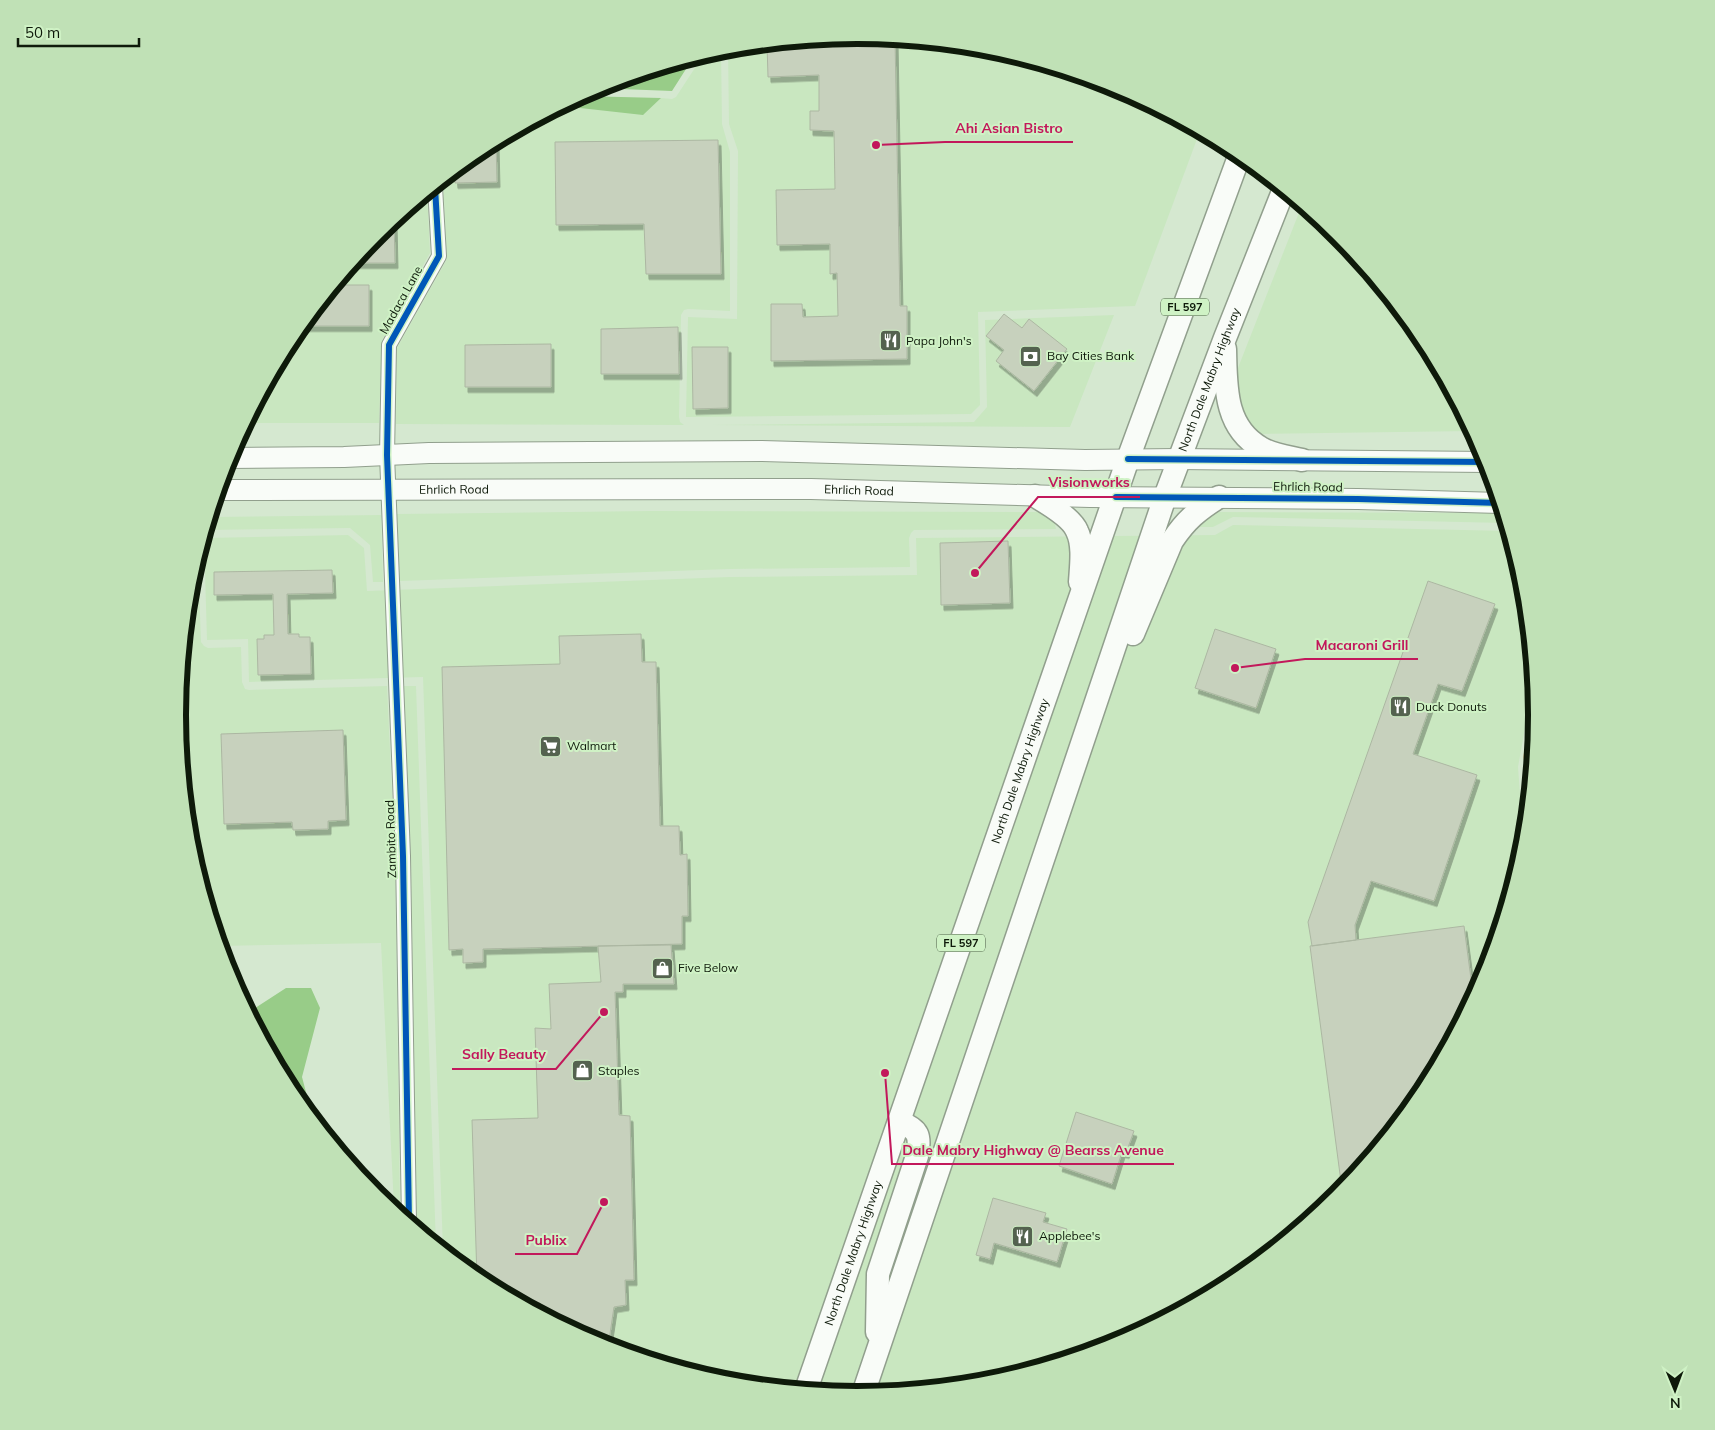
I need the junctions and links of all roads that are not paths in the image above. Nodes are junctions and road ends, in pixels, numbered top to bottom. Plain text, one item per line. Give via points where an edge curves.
1 (1237, 162) edge
2 (435, 193) edge
3 (1282, 195) edge
4 (1225, 338) junction
5 (387, 455) junction
6 (237, 458) edge
7 (1128, 459) junction
8 (1178, 459) junction
9 (1302, 460) junction
10 (1479, 462) edge
11 (388, 489) junction
12 (225, 490) edge
13 (1036, 496) junction
14 (1116, 497) junction
15 (1165, 497) junction
16 (1219, 498) junction
17 (1494, 503) edge
18 (1080, 603) junction
19 (1102, 686) junction
20 (899, 1122) junction
21 (406, 1212) edge
22 (877, 1353) junction
23 (808, 1384) edge
24 (866, 1386) edge

1 - 7 main road, North Dale Mabry Highway / FL 597
2 - 5 street, Madaca Lane via 439,256 389,345
3 - 4 main road, North Dale Mabry Highway
4 - 8 main road, North Dale Mabry Highway
4 - 9 main road via 1226,388 1233,417 1243,435 1262,449
5 - 6 main road
5 - 7 main road via 761,451
5 - 11 street, Zambito Road
7 - 8 main road
7 - 14 main road, North Dale Mabry Highway / FL 597
8 - 9 main road
8 - 15 main road, North Dale Mabry Highway
9 - 10 main road
11 - 12 main road, Ehrlich Road
11 - 13 main road, Ehrlich Road via 802,489
11 - 21 street, Zambito Road via 403,856
13 - 14 main road, Ehrlich Road
13 - 18 main road via 1058,509 1077,530 1081,551
14 - 15 main road, Ehrlich Road
14 - 18 main road, North Dale Mabry Highway / FL 597
15 - 16 main road, Ehrlich Road
15 - 19 main road, North Dale Mabry Highway
16 - 17 main road, Ehrlich Road
16 - 19 main road via 1190,517 1172,541 1121,661
18 - 20 main road, North Dale Mabry Highway / FL 597
19 - 22 main road, North Dale Mabry Highway
20 - 22 main road via 912,1127 920,1142 878,1274
20 - 23 main road, North Dale Mabry Highway / FL 597
22 - 24 main road, North Dale Mabry Highway

